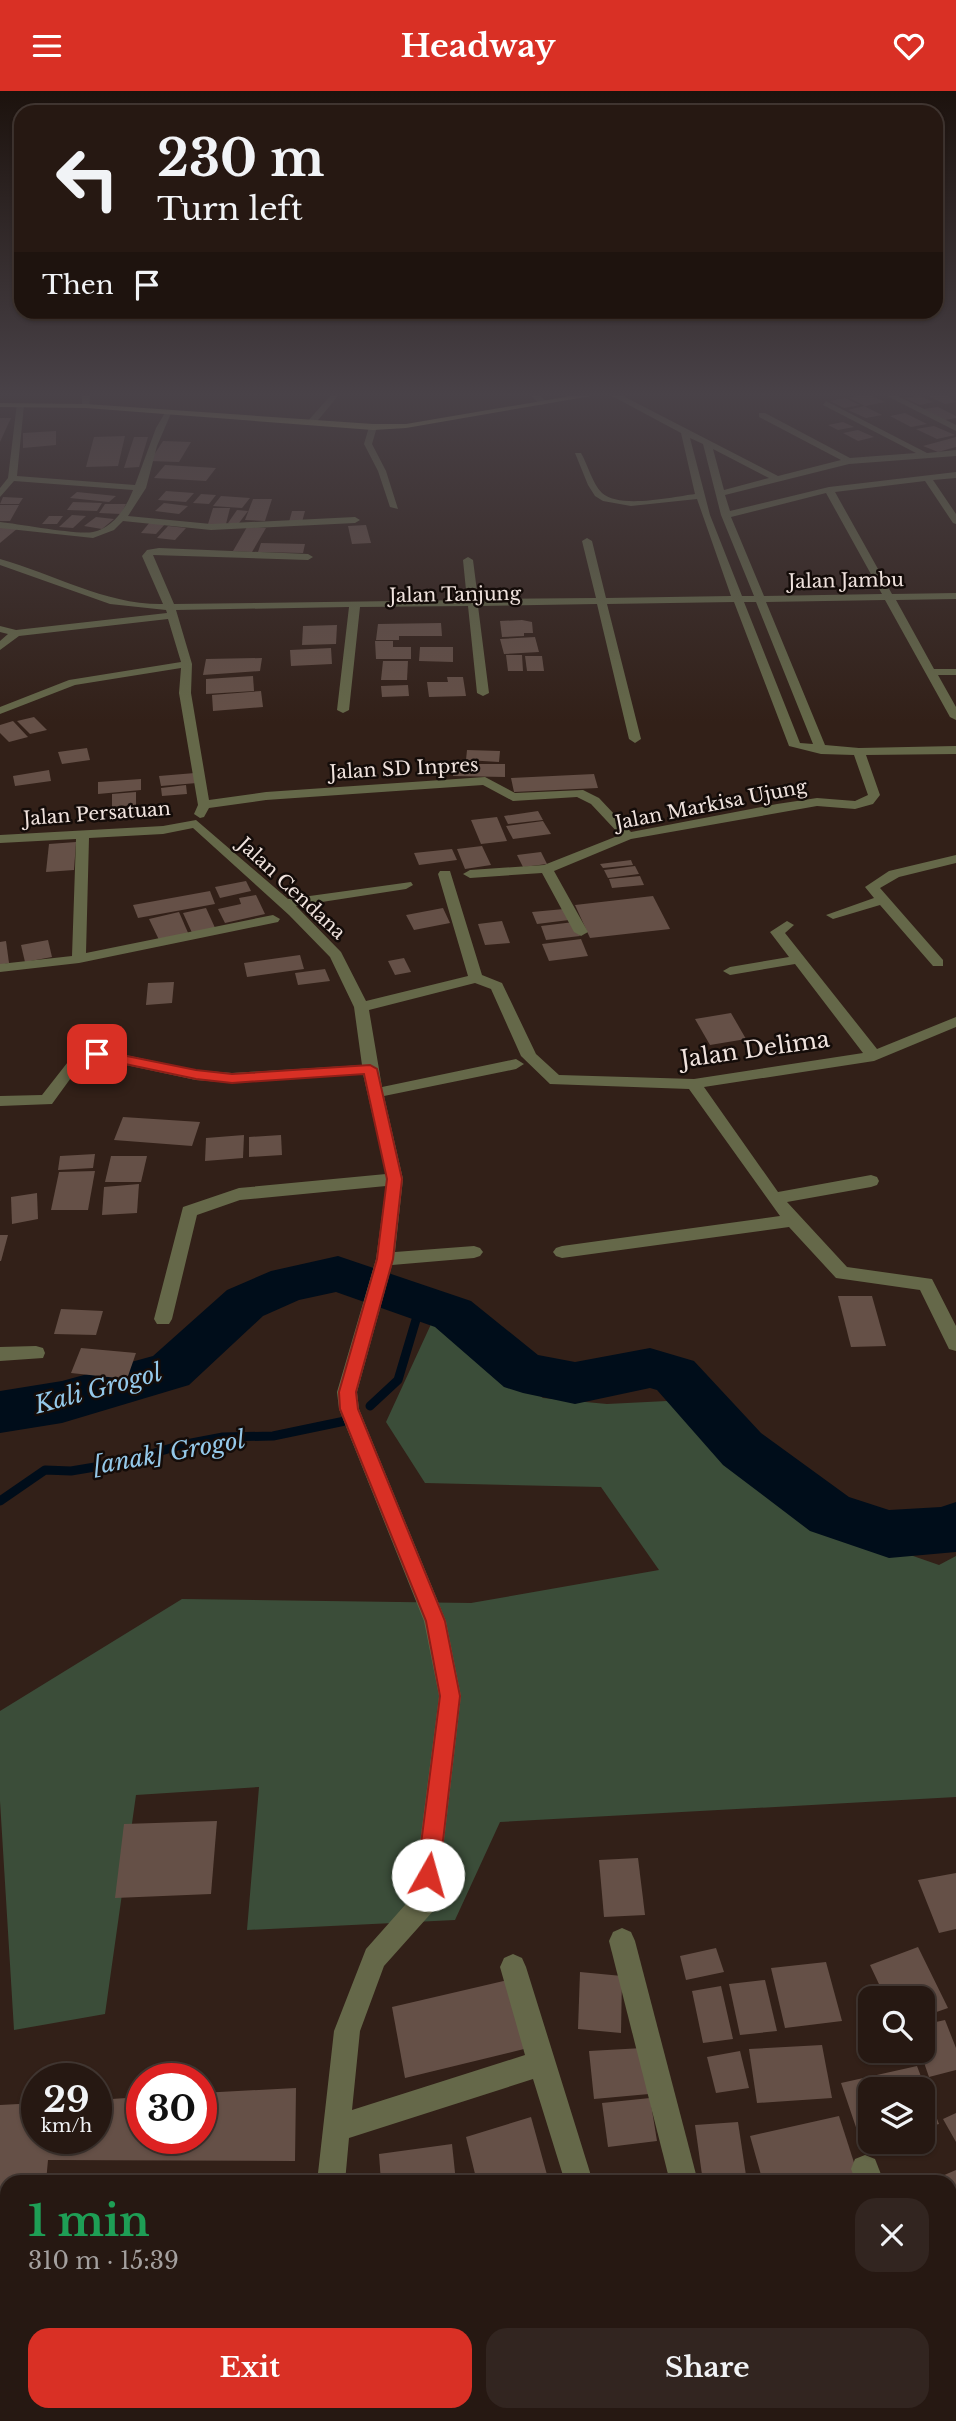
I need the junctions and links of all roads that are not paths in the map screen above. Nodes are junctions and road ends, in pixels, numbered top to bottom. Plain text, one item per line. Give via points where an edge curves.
1 (129, 505) edge
2 (702, 505) edge
3 (723, 505) edge
4 (768, 505) edge
5 (837, 505) edge
6 (945, 505) edge
7 (726, 515) junction
8 (121, 517) junction
9 (355, 520) dead end
10 (956, 521) edge
11 (0, 525) edge
12 (587, 541) dead end
13 (308, 557) dead end
14 (468, 561) dead end
15 (0, 562) edge
16 (956, 596) edge
17 (893, 601) junction
18 (737, 603) junction
19 (760, 603) junction
20 (956, 604) edge
21 (603, 605) junction
22 (473, 607) junction
23 (354, 609) junction
24 (172, 612) junction
25 (0, 629) edge
26 (16, 633) junction
27 (0, 647) edge
28 (187, 664) junction
29 (931, 672) junction
30 (956, 672) edge
31 (483, 693) dead end
32 (343, 710) dead end
33 (0, 711) edge
34 (956, 717) edge
35 (635, 739) dead end
36 (821, 750) junction
37 (956, 750) edge
38 (859, 752) junction
39 (204, 805) junction
40 (196, 824) junction
41 (83, 835) junction
42 (628, 836) junction
43 (0, 839) edge
44 (956, 859) edge
45 (546, 869) junction
46 (445, 874) dead end
47 (470, 874) dead end
48 (406, 885) dead end
49 (881, 899) junction
50 (285, 904) junction
51 (833, 915) dead end
52 (273, 919) dead end
53 (787, 925) dead end
54 (581, 932) dead end
55 (79, 959) junction
56 (799, 959) junction
57 (938, 963) dead end
58 (0, 968) edge
59 (730, 971) dead end
60 (476, 978) junction
61 (361, 1007) junction
62 (956, 1022) edge
63 (874, 1056) junction
64 (516, 1064) dead end
65 (370, 1069) junction
66 (694, 1084) junction
67 (375, 1093) junction
68 (0, 1101) edge
69 (395, 1179) junction
70 (871, 1181) dead end
71 (774, 1199) junction
72 (794, 1220) junction
73 (474, 1252) dead end
74 (562, 1252) dead end
75 (383, 1264) junction
76 (163, 1319) dead end
77 (956, 1344) edge
78 (36, 1353) dead end
79 (0, 1354) edge
80 (622, 1941) dead end
81 (513, 1967) dead end
82 (541, 2063) junction
83 (338, 2128) junction
84 (332, 2175) edge
85 (577, 2175) edge
86 (682, 2175) edge

1 - 8 street
2 - 18 street
3 - 7 street
4 - 7 street
5 - 17 street
6 - 10 street
7 - 19 street
8 - 9 street via 211,527
8 - 11 street via 93,535
12 - 21 street
13 - 24 street via 150,552
14 - 22 street
15 - 24 street via 114,602
16 - 17 street, Jalan Jambu
17 - 19 street, Jalan Jambu
17 - 20 street, Jalan Jambu
17 - 29 street
18 - 19 street, Jalan Jambu
18 - 21 street, Jalan Tanjung
18 - 36 street via 795,746
19 - 36 street
21 - 22 street, Jalan Tanjung
21 - 35 street
22 - 23 street, Jalan Tanjung
22 - 31 street
23 - 24 street, Jalan Tanjung
23 - 32 street
24 - 26 street
24 - 28 street
25 - 26 street
26 - 27 street
28 - 33 street via 73,682
28 - 39 street via 185,693
29 - 30 street
29 - 34 street
36 - 38 street
37 - 38 street
38 - 42 street, Jalan Markisa Ujung via 874,795 869,801 855,805 817,802
39 - 40 street
39 - 42 street, Jalan SD Inpres via 266,796 485,781 513,797 579,793 595,801
40 - 41 street, Jalan Persatuan
40 - 50 street, Jalan Cendana
41 - 43 street, Jalan Persatuan
41 - 55 street
42 - 45 street, Jalan Markisa Ujung
44 - 49 street via 894,874 872,887
45 - 47 street, Jalan Markisa Ujung
45 - 54 street
46 - 60 street
48 - 50 street
49 - 51 street
49 - 57 street
50 - 61 street, Jalan Cendana via 336,955
52 - 55 street
53 - 56 street via 777,932
55 - 58 street
56 - 59 street
56 - 63 street
60 - 61 street
60 - 66 street, Jalan Delima via 497,986 529,1056 555,1080
61 - 65 street, Jalan Cendana
62 - 63 street, Jalan Delima
63 - 66 street, Jalan Delima
64 - 67 street
65 - 67 street, Jalan Cendana
65 - 68 street via 232,1079 97,1054 76,1061 46,1100
66 - 71 street
67 - 69 street, Jalan Cendana
69 - 75 street
69 - 76 street via 239,1194 189,1211
70 - 71 street
71 - 72 street
72 - 74 street
72 - 77 street via 842,1273 926,1284
73 - 75 street
75 - 83 street via 347,1392 349,1409 435,1621 450,1696 425,1901 375,1958 347,2031
78 - 79 street
80 - 86 street
81 - 82 street
82 - 83 street
82 - 85 street
83 - 84 street

